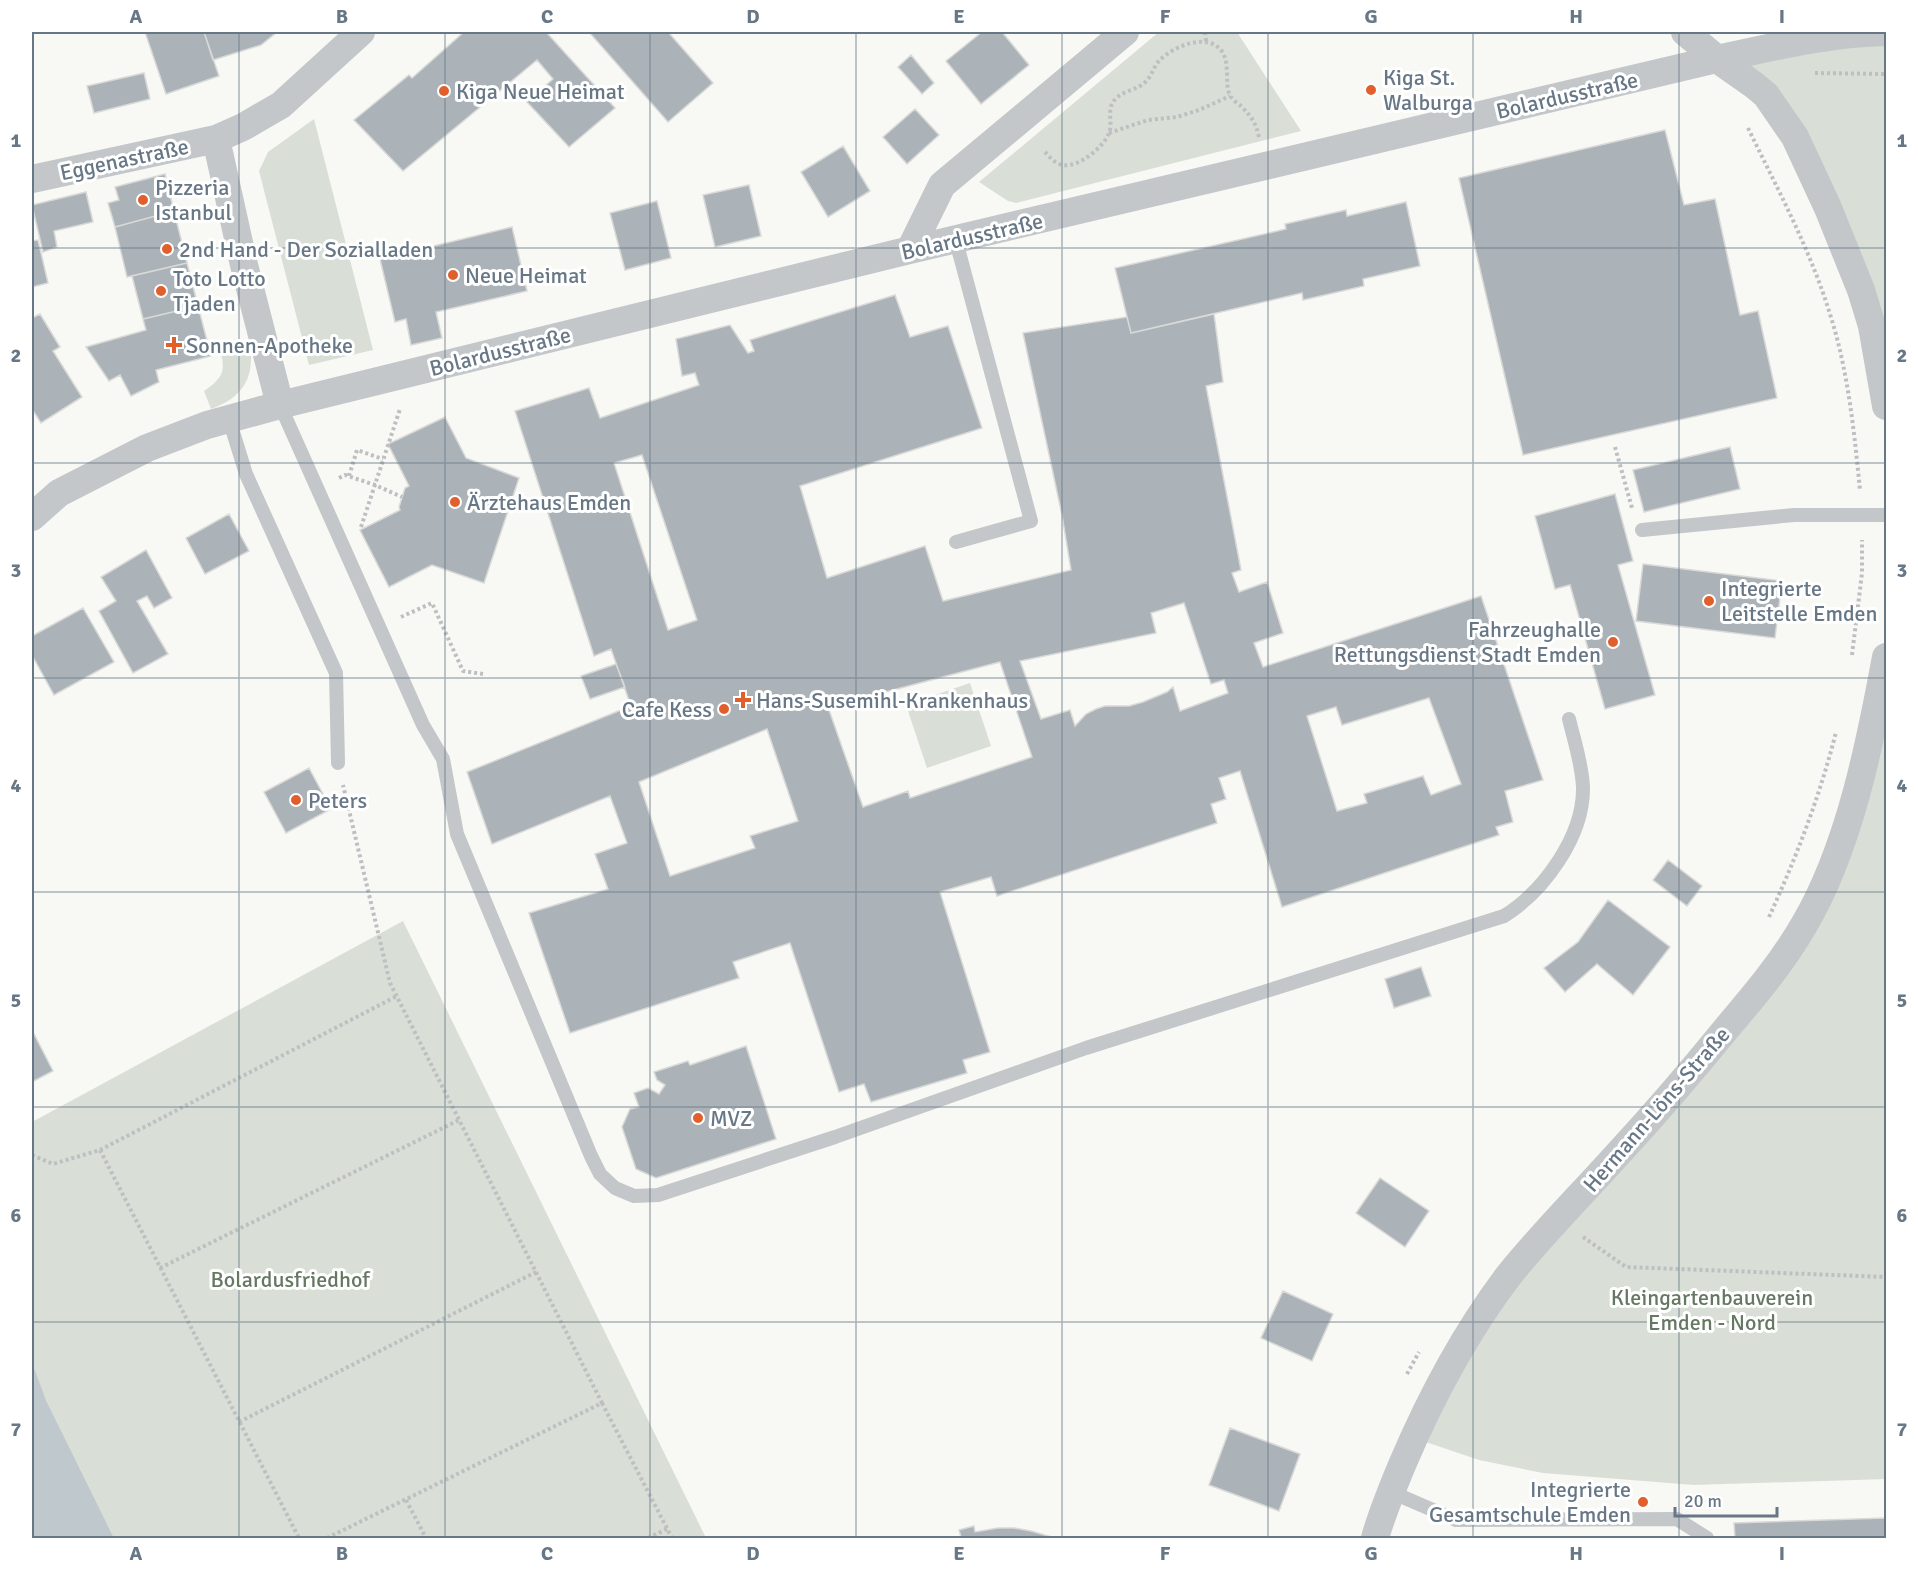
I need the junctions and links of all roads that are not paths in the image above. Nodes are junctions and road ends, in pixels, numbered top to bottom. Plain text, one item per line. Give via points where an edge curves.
1 (361, 32) edge
2 (1125, 32) edge
3 (1686, 32) edge
4 (1887, 32) edge
5 (1717, 59) junction
6 (216, 140) junction
7 (32, 179) edge
8 (956, 241) junction
9 (910, 250) junction
10 (280, 405) junction
11 (1887, 406) edge
12 (229, 419) junction
13 (1887, 515) edge
14 (32, 517) edge
15 (1642, 530) road end
16 (956, 542) dead end
17 (1887, 657) edge
18 (1569, 719) dead end
19 (338, 763) road end
20 (1391, 1492) junction
21 (1375, 1539) edge
22 (1707, 1539) edge

1 - 6 street, Eggenastraße via 280,105
2 - 9 street via 942,184
3 - 5 street
4 - 5 street, Bolardusstraße via 1859,32
5 - 8 street, Bolardusstraße
5 - 11 street via 1766,96 1795,137 1861,290
6 - 7 street, Eggenastraße
6 - 10 street
8 - 9 street, Bolardusstraße
8 - 16 lane via 1030,521
9 - 10 street, Bolardusstraße
10 - 12 street, Bolardusstraße
10 - 18 lane via 423,725 443,759 457,834 591,1156 600,1174 615,1188 634,1196 658,1195 695,1184 1086,1048 1504,916 1519,907 1544,881 1575,828 1583,787
12 - 14 street, Bolardusstraße via 147,448 59,493
12 - 19 lane via 246,474 336,673
13 - 15 lane via 1794,515
17 - 20 street, Hermann-Löns-Straße via 1838,850 1805,923 1766,981 1712,1047 1509,1276 1470,1332 1414,1438
20 - 21 street, Hermann-Löns-Straße
20 - 22 lane via 1456,1520 1677,1519

